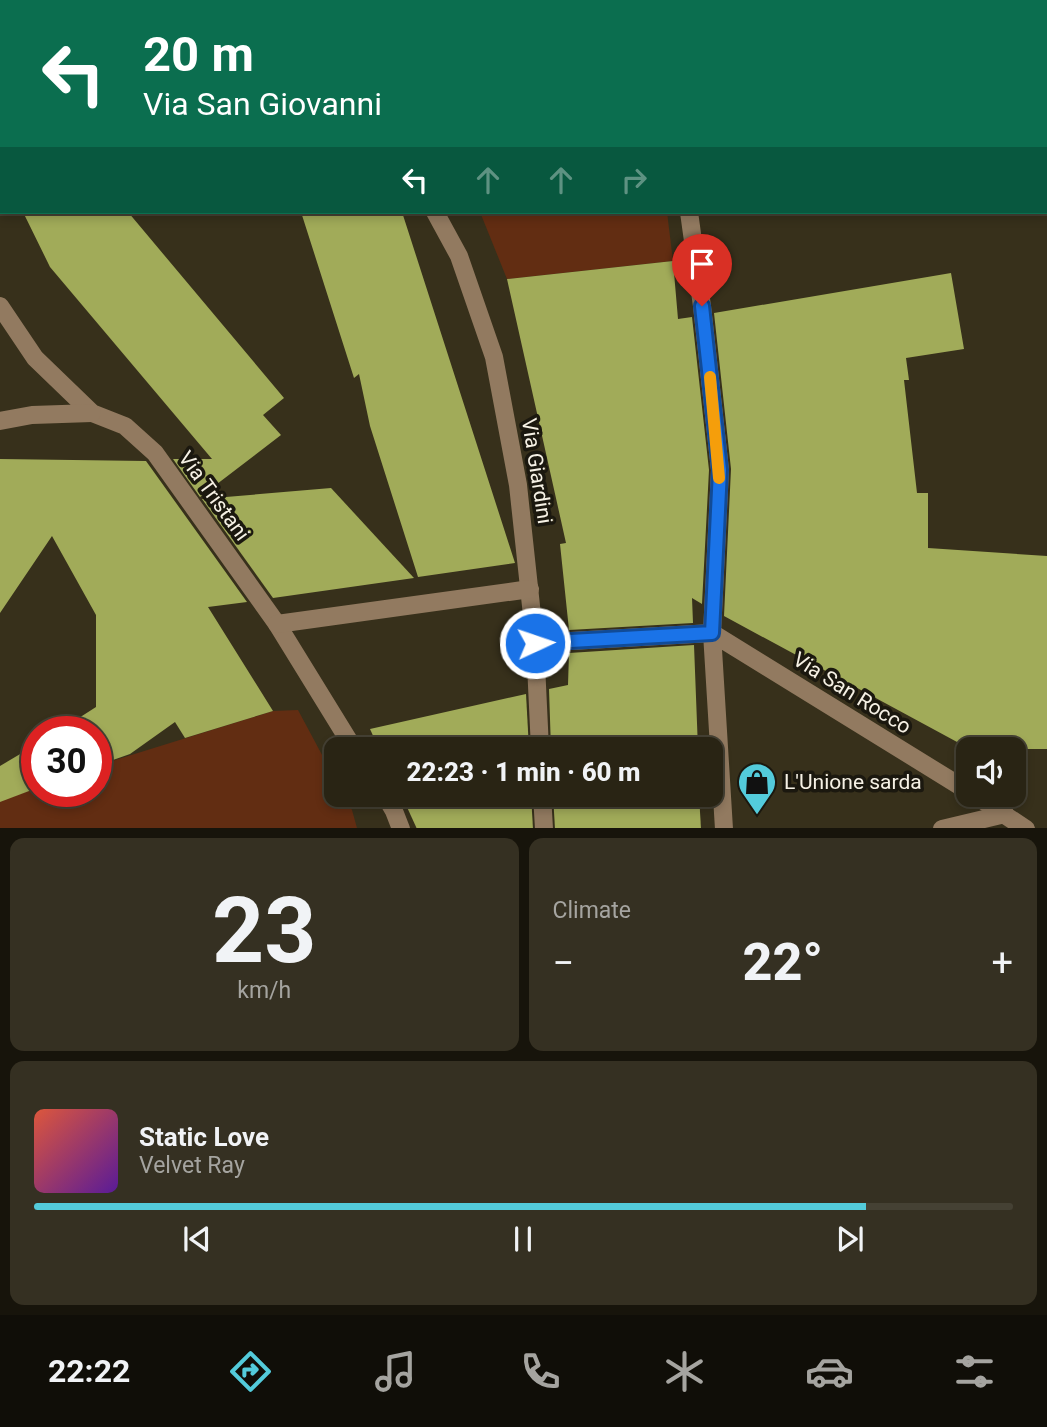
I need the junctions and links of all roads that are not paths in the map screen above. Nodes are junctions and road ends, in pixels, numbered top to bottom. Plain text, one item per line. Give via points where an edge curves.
1 (436, 214) edge
2 (689, 214) edge
3 (0, 306) edge
4 (92, 414) junction
5 (0, 421) edge
6 (530, 589) junction
7 (277, 624) junction
8 (712, 633) junction
9 (535, 643) junction
10 (347, 737) edge
11 (539, 737) edge
12 (956, 784) edge
13 (392, 807) edge
14 (543, 807) edge
15 (989, 807) edge
16 (1006, 821) edge
17 (401, 828) edge
18 (544, 828) edge
19 (724, 828) edge
20 (942, 828) edge
21 (1026, 828) edge

1 - 6 street, Via Giardini via 459,256 494,357 518,485
2 - 8 street via 720,470
3 - 4 street, Via Tristani via 35,358
4 - 5 street via 32,415
4 - 7 street, Via Tristani via 125,426 155,453
6 - 7 street
6 - 9 street, Via Giardini
7 - 10 street, Via Tristani
8 - 9 street
8 - 12 street, Via San Rocco
8 - 19 street
9 - 11 street, Via Giardini
13 - 17 street
14 - 18 street
15 - 16 street
16 - 20 street
16 - 21 street

